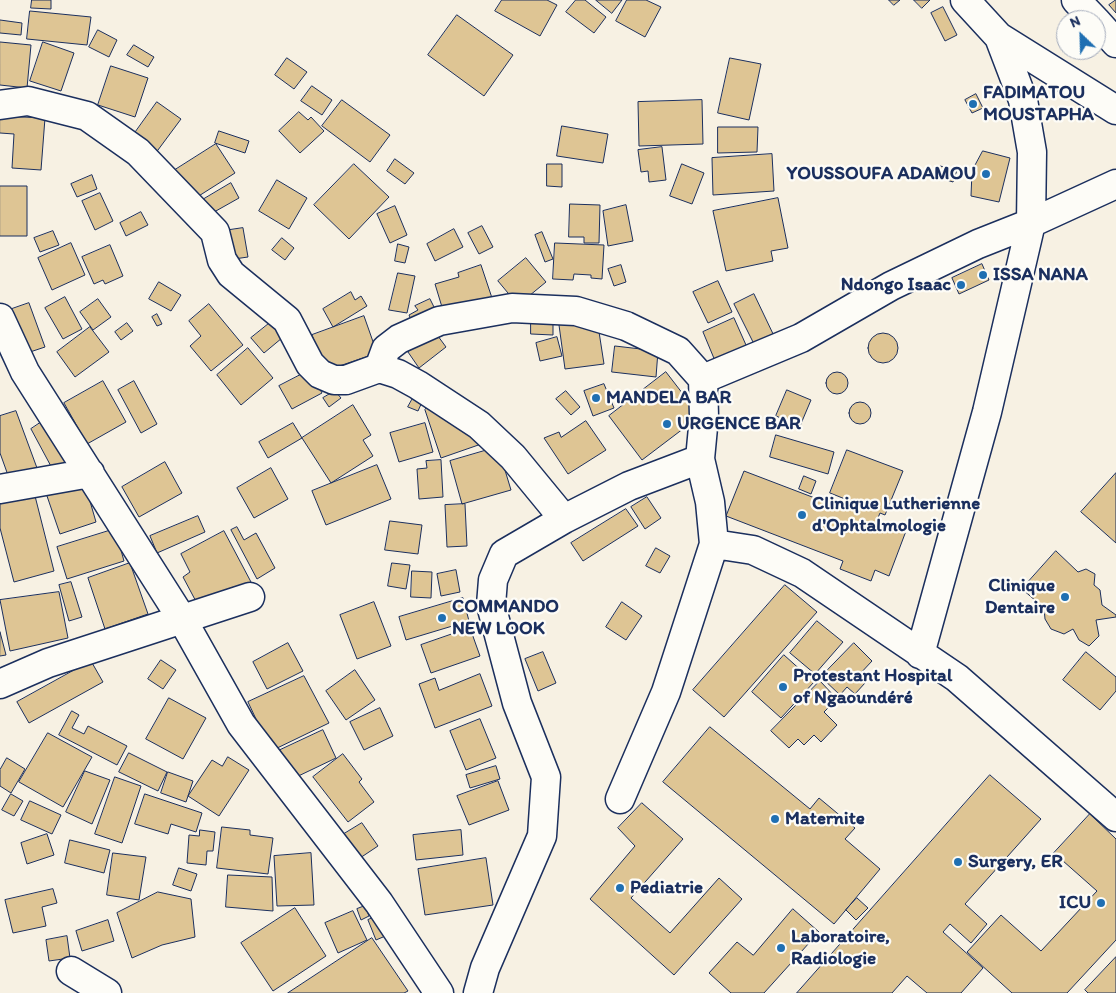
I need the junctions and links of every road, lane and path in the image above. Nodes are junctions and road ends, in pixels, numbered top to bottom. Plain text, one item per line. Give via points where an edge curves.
1 (965, 0) edge
2 (1076, 0) edge
3 (1085, 10) edge
4 (1106, 33) edge
5 (999, 37) junction
6 (1116, 43) edge
7 (0, 105) edge
8 (1116, 110) edge
9 (1116, 184) edge
10 (1031, 223) junction
11 (0, 318) edge
12 (380, 368) junction
13 (703, 379) junction
14 (700, 459) junction
15 (90, 473) junction
16 (0, 488) edge
17 (564, 519) junction
18 (714, 544) junction
19 (250, 597) dead end
20 (182, 619) junction
21 (920, 654) junction
22 (0, 684) edge
23 (620, 799) dead end
24 (1116, 817) edge
25 (71, 972) dead end
26 (107, 993) edge
27 (439, 993) edge
28 (478, 993) edge

1 - 5 street
2 - 3 street
4 - 6 street
5 - 8 street
5 - 10 street via 1023,100 1032,152
7 - 12 street via 28,101 87,116 138,152 215,232 222,260 231,274 287,320 310,364 320,374 334,380 346,380
9 - 10 street
10 - 13 street via 978,244 891,286 801,338
10 - 21 street via 986,412
11 - 15 street via 25,372
12 - 13 street via 386,349 398,339 439,321 512,308 576,311 626,326 678,350
12 - 17 street via 405,377 479,425 513,457
13 - 14 street
14 - 17 street via 628,486
14 - 18 street via 710,502
15 - 16 street
15 - 20 street
17 - 28 street via 504,554 493,580 491,605 517,703 546,776 542,836 485,968
18 - 21 street via 754,550 802,573
18 - 23 street via 666,692
19 - 20 street
20 - 22 street via 48,663
20 - 27 street via 241,724 379,903
21 - 24 street via 957,678
25 - 26 street

